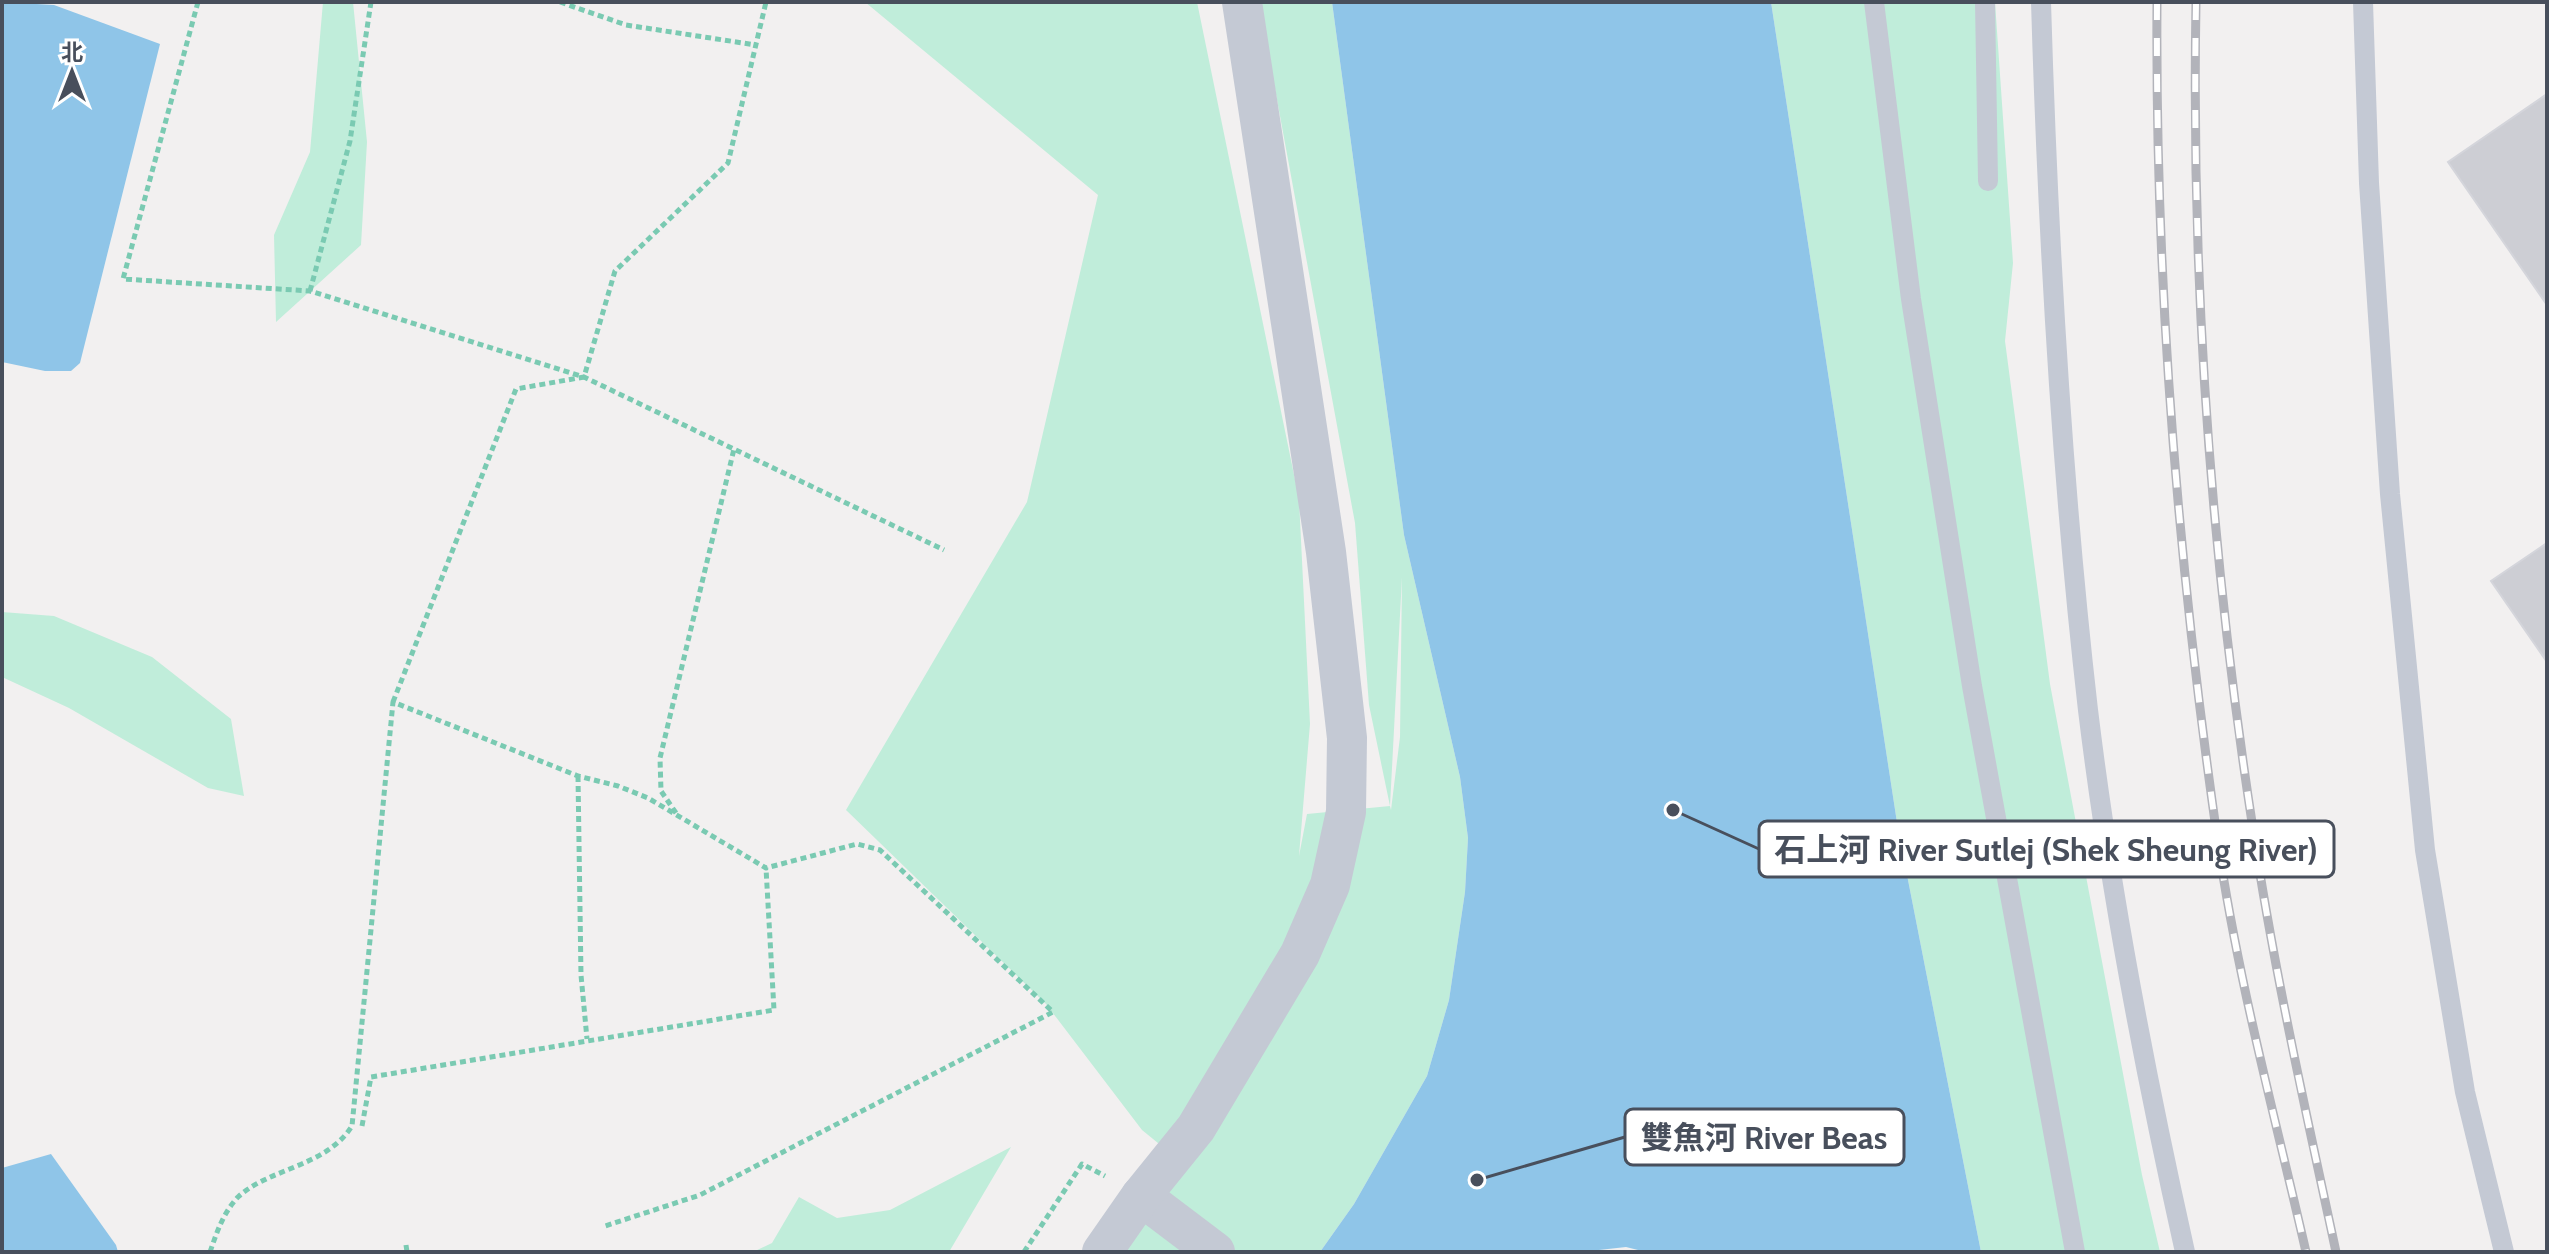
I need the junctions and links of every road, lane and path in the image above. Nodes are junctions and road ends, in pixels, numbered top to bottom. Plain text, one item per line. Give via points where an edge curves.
1 (198, 2) edge
2 (371, 2) edge
3 (560, 2) edge
4 (766, 2) edge
5 (1242, 2) edge
6 (1874, 2) edge
7 (1985, 2) edge
8 (2041, 2) edge
9 (2363, 2) edge
10 (756, 45) junction
11 (1988, 181) dead end
12 (310, 291) junction
13 (584, 377) junction
14 (734, 449) junction
15 (944, 550) dead end
16 (393, 702) junction
17 (578, 776) junction
18 (677, 814) junction
19 (766, 868) junction
20 (587, 1039) junction
21 (362, 1126) dead end
22 (1141, 1196) junction
23 (605, 1226) dead end
24 (210, 1252) edge
25 (1024, 1252) edge
26 (1102, 1252) edge
27 (1215, 1252) edge
28 (2075, 1252) edge
29 (2185, 1252) edge
30 (2504, 1252) edge

1 - 12 path via 123,279
2 - 12 path via 350,141
3 - 10 path via 626,25
4 - 10 path
5 - 22 street via 1326,552 1347,738 1346,812 1330,885 1300,954 1196,1128
6 - 28 lane via 1911,299 1967,655
7 - 11 lane
8 - 29 lane via 2049,229 2089,712 2152,1100
9 - 30 lane via 2389,479 2425,850 2465,1092
10 - 13 path via 728,163 615,271
12 - 13 path
13 - 14 path
13 - 16 path via 516,389
14 - 15 path
14 - 18 path via 660,758 661,791
16 - 17 path
16 - 24 path via 352,1126 341,1143 240,1196 222,1219
17 - 18 path via 618,786
17 - 20 path
18 - 19 path
19 - 20 path via 774,1010
19 - 23 path via 857,844 880,850 1053,1012 700,1195
20 - 21 path via 371,1077
22 - 25 path via 1082,1164
22 - 26 street
22 - 27 street

